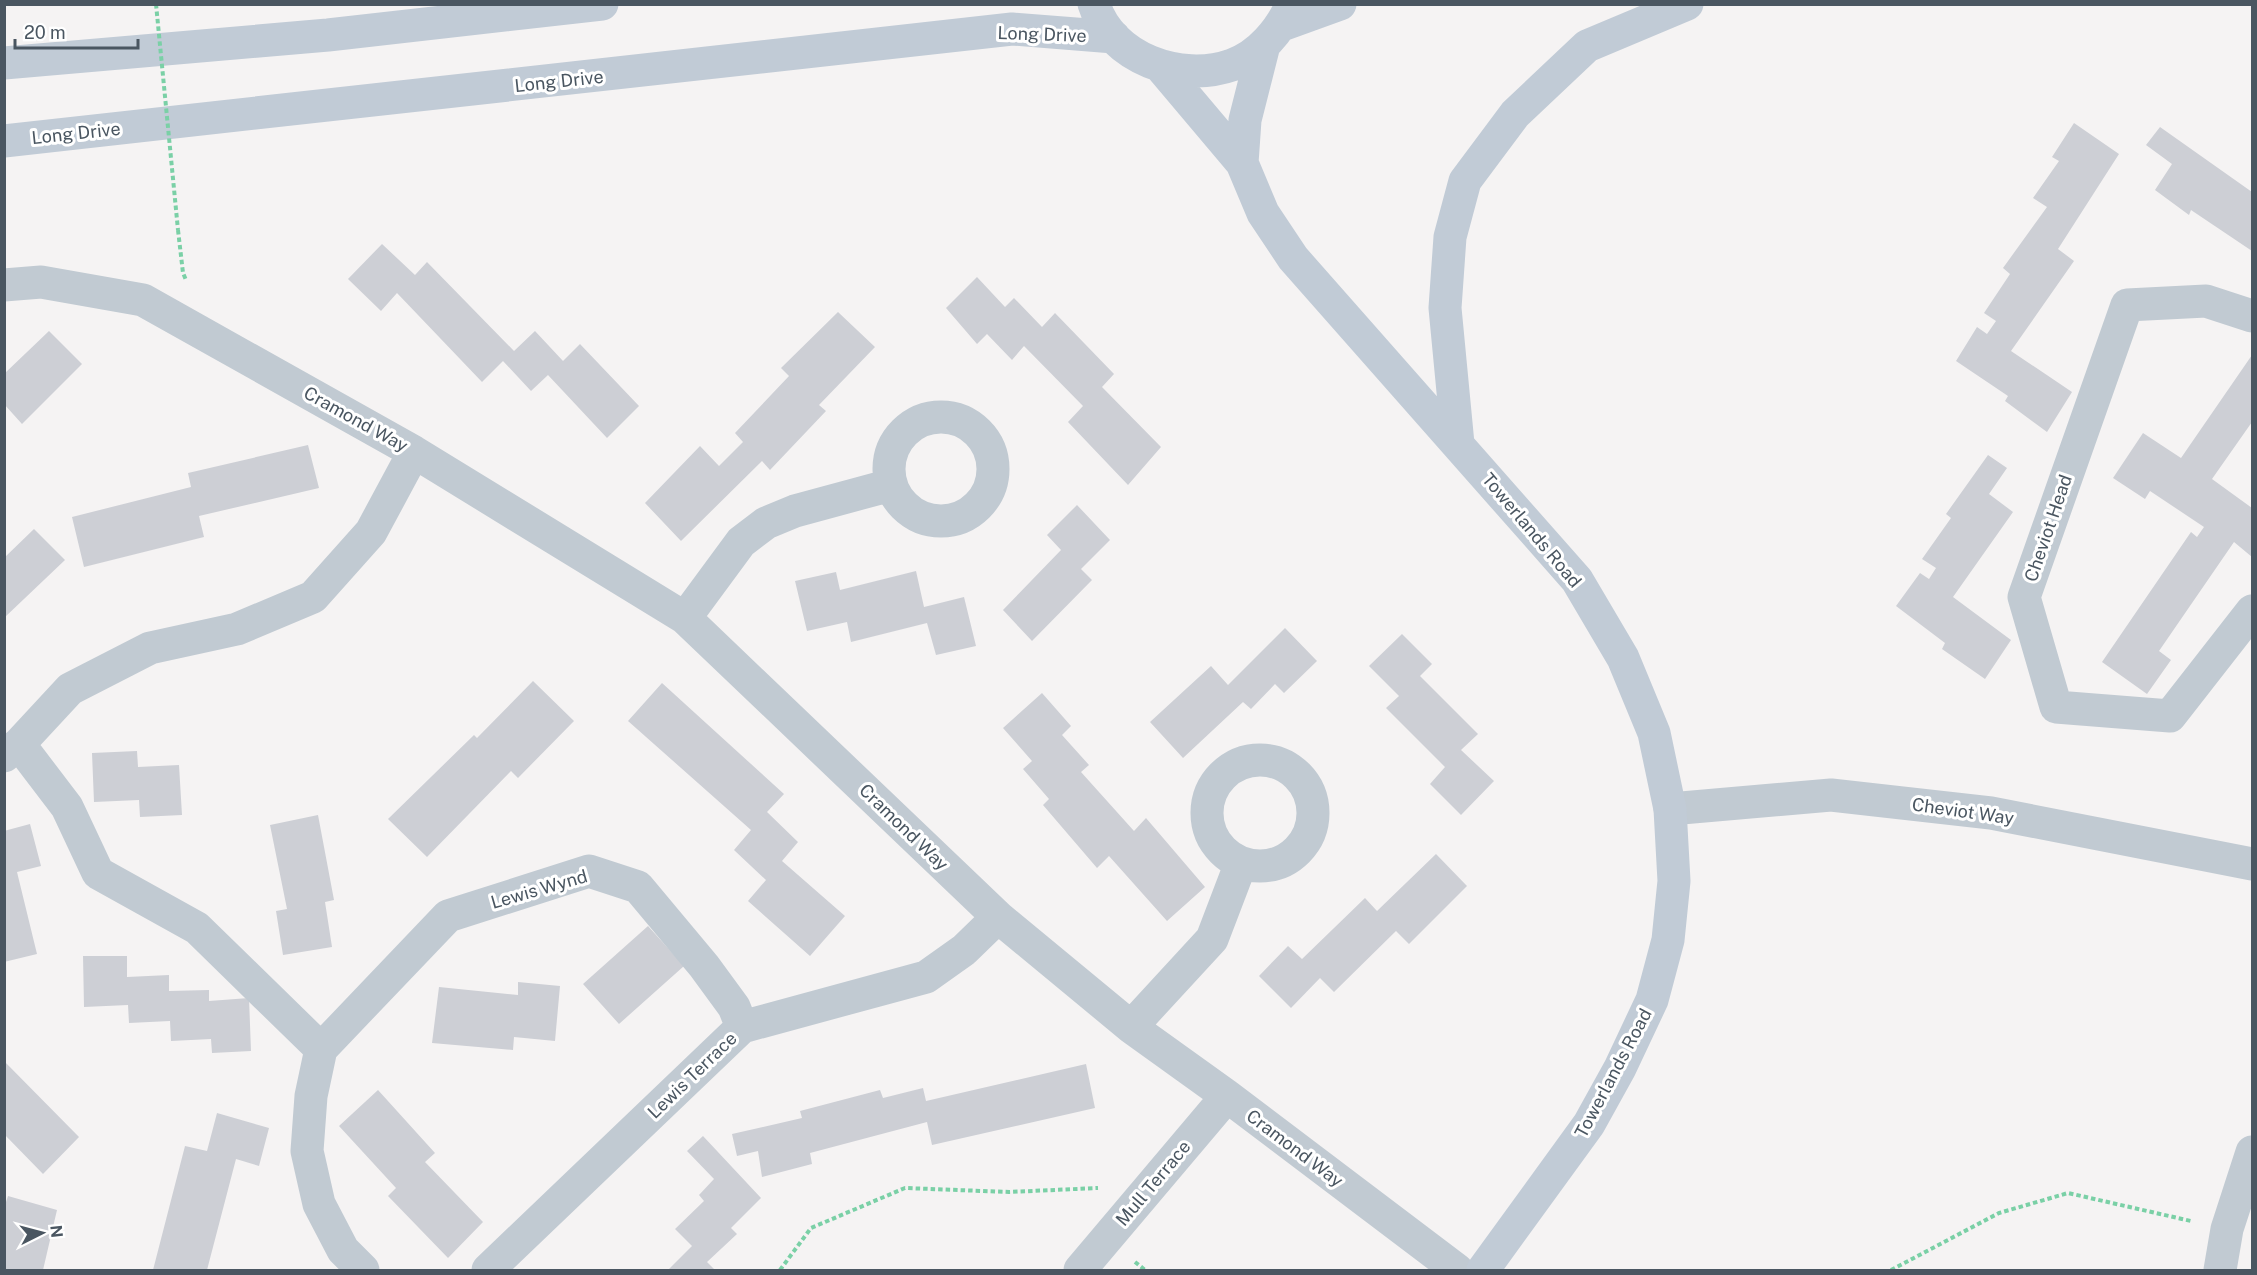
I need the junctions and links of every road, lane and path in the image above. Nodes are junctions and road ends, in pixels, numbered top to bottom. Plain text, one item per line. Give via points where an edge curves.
1 (156, 4) edge
2 (602, 4) edge
3 (1094, 4) edge
4 (1340, 4) edge
5 (1687, 4) edge
6 (1279, 25) edge
7 (1114, 37) junction
8 (4, 63) edge
9 (1161, 67) junction
10 (4, 141) edge
11 (1242, 163) junction
12 (178, 230) dead end
13 (4, 285) edge
14 (2253, 316) edge
15 (1458, 444) junction
16 (414, 452) junction
17 (891, 484) dead end
18 (2253, 611) edge
19 (685, 618) junction
20 (12, 750) edge
21 (1670, 809) junction
22 (1240, 863) dead end
23 (2253, 864) edge
24 (998, 916) junction
25 (742, 1027) junction
26 (1131, 1027) junction
27 (321, 1049) junction
28 (1227, 1096) junction
29 (2253, 1152) edge
30 (1152, 1186) junction
31 (2227, 1229) junction
32 (363, 1270) edge
33 (488, 1270) edge
34 (780, 1270) edge
35 (1080, 1270) edge
36 (1457, 1270) edge
37 (1483, 1270) edge
38 (1891, 1270) edge
39 (2220, 1270) edge

1 - 12 path, bridge
2 - 8 main road via 328,35
3 - 7 main road
4 - 6 main road
5 - 15 main road via 1587,46 1515,114 1465,181 1450,237 1445,308
6 - 9 main road via 1233,64 1197,72
6 - 11 main road, Towerlands Road via 1245,120
7 - 9 main road via 1136,55
7 - 10 main road, Long Drive via 1012,29
9 - 11 main road, Towerlands Road
11 - 15 main road, Towerlands Road via 1263,213 1293,258
13 - 16 street, Cramond Way via 41,282 143,300
14 - 18 street, Cheviot Head via 2206,301 2127,305 2024,597 2056,707 2170,716
15 - 21 main road, Towerlands Road via 1577,580 1623,658 1654,734
16 - 19 street, Cramond Way
16 - 20 street via 371,532 313,597 237,629 150,648 70,689
17 - 19 street via 766,523 741,542
19 - 24 street, Cramond Way
20 - 27 street via 67,807 98,873 197,928
21 - 23 street, Cheviot Way via 1831,795 1991,813
21 - 37 main road, Towerlands Road via 1673,893 1668,940 1652,1000 1589,1124
22 - 26 street via 1212,939
24 - 25 street, Lewis Terrace via 964,950 926,977
24 - 26 street, Cramond Way
25 - 27 street, Lewis Wynd via 734,1007 638,887 589,871 448,916
25 - 33 street, Lewis Terrace
26 - 28 street, Cramond Way
27 - 32 street via 311,1096 307,1150 319,1204 343,1250
28 - 30 street, Mull Terrace
28 - 36 street, Cramond Way
29 - 31 street
30 - 34 path via 1009,1192 905,1188 811,1228
30 - 35 street, Mull Terrace
31 - 38 path via 2068,1193 1999,1214
31 - 39 street

